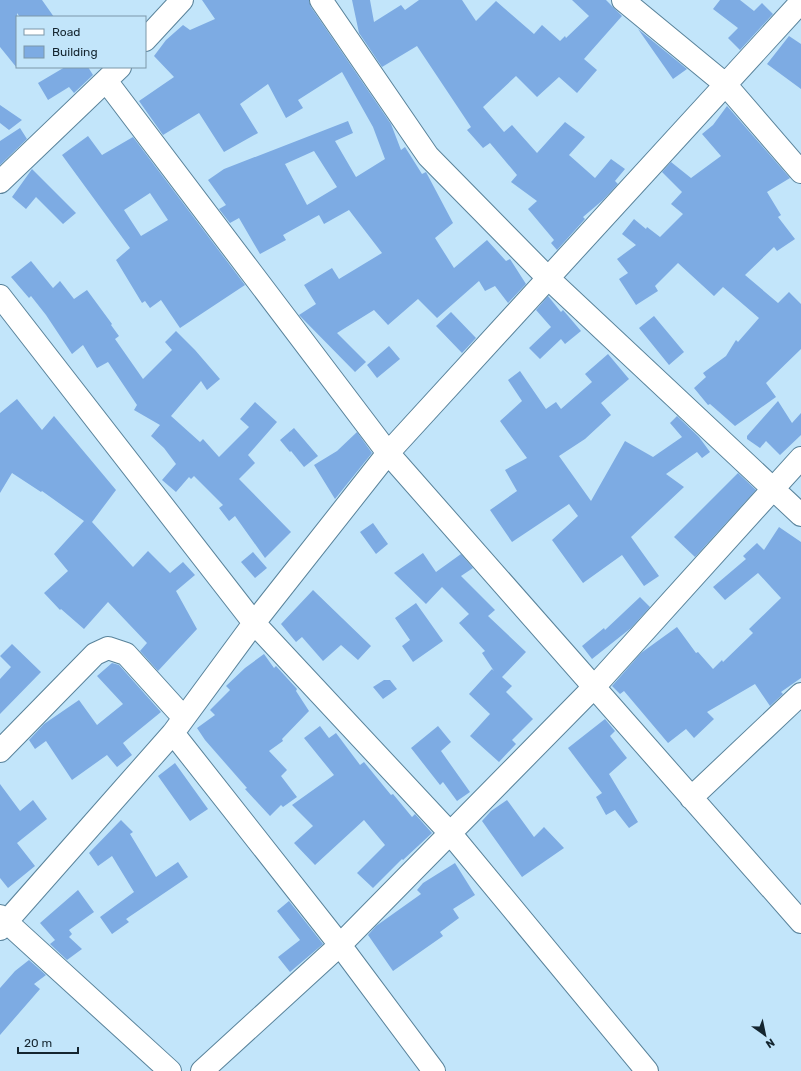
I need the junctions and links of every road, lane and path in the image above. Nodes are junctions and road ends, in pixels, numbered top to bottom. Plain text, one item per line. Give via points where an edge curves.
1 (182, 0) edge
2 (321, 0) edge
3 (623, 0) edge
4 (801, 2) edge
5 (146, 39) edge
6 (113, 74) edge
7 (726, 84) junction
8 (801, 172) edge
9 (0, 182) edge
10 (548, 278) junction
11 (0, 296) edge
12 (388, 453) junction
13 (801, 458) edge
14 (773, 490) junction
15 (801, 515) edge
16 (254, 623) junction
17 (594, 687) junction
18 (801, 694) edge
19 (178, 726) junction
20 (0, 752) edge
21 (691, 798) junction
22 (450, 833) junction
23 (797, 910) edge
24 (2, 923) edge
25 (340, 945) junction
26 (170, 1071) edge
27 (202, 1071) edge
28 (434, 1071) edge
29 (647, 1071) edge

1 - 5 street
2 - 10 street via 428,156
3 - 7 street
4 - 7 street
6 - 9 street
6 - 12 street
7 - 8 street
7 - 10 street
10 - 12 street
10 - 14 street
11 - 16 street
12 - 16 street
12 - 17 street
13 - 14 street
14 - 15 street
14 - 17 street
16 - 19 street
16 - 22 street
17 - 21 street
17 - 22 street
18 - 21 street
19 - 20 street via 126,654 108,648 95,654
19 - 24 street
19 - 25 street
21 - 23 street
22 - 25 street
22 - 29 street
24 - 26 street
25 - 27 street
25 - 28 street

